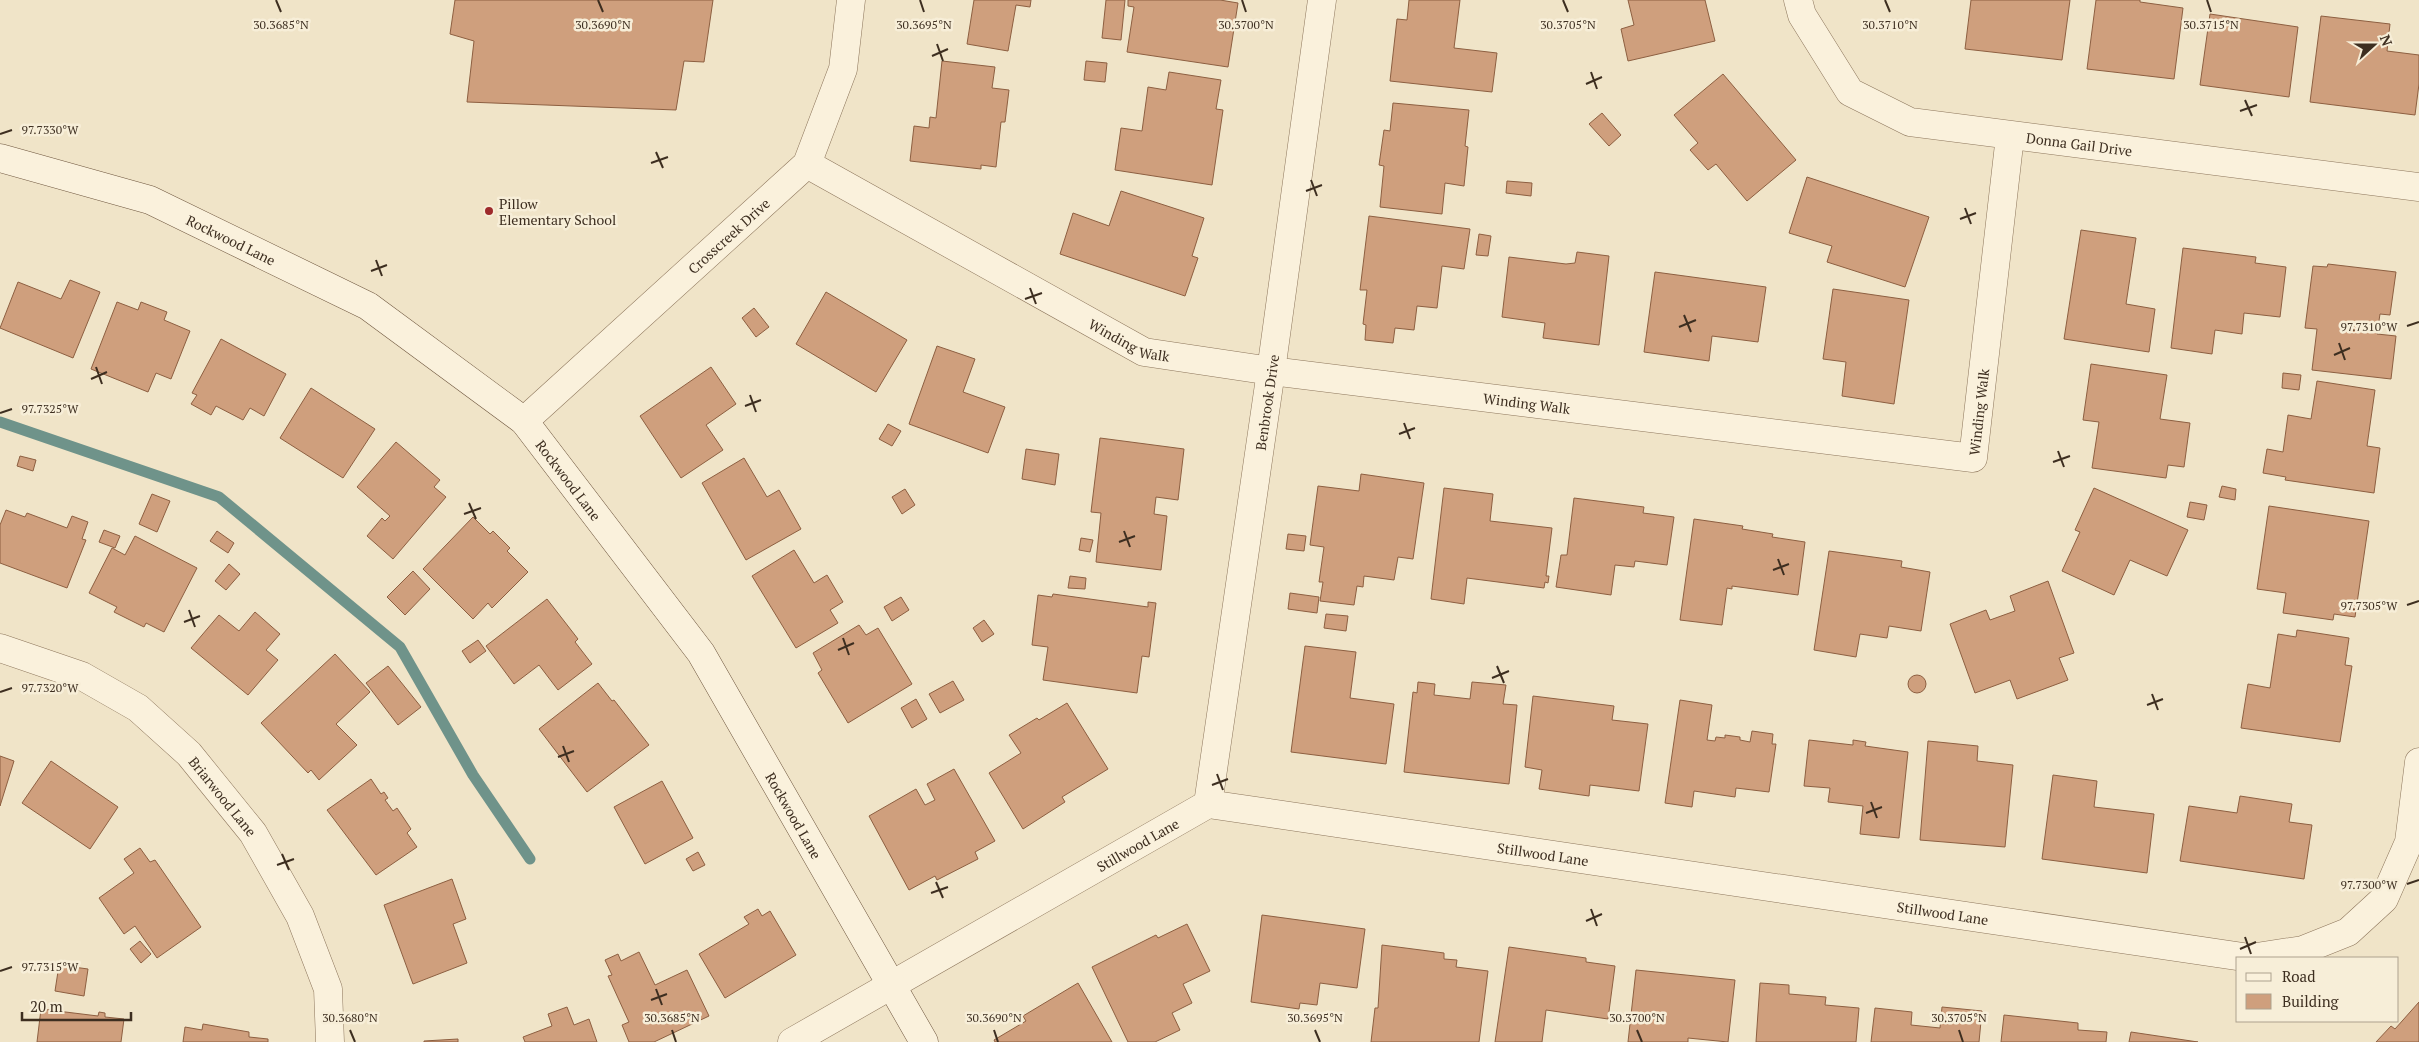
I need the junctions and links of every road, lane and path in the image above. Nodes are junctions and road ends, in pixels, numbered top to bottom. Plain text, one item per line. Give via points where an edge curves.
1 (851, 0) edge
2 (1322, 0) edge
3 (1798, 0) edge
4 (2010, 136) junction
5 (0, 158) edge
6 (807, 164) junction
7 (2419, 187) edge
8 (1271, 371) junction
9 (524, 421) junction
10 (0, 648) edge
11 (2419, 762) edge
12 (1208, 804) junction
13 (2243, 957) edge
14 (2257, 957) edge
15 (891, 985) junction
16 (330, 1042) edge
17 (792, 1042) edge
18 (924, 1042) edge

1 - 6 street, Crosscreek Drive via 843,69
2 - 8 street, Benbrook Drive
3 - 4 street, Donna Gail Drive via 1802,15 1850,92 1910,122
4 - 7 street, Donna Gail Drive
4 - 8 street, Winding Walk via 1973,458
5 - 9 street, Rockwood Lane via 150,200 368,306
6 - 8 street, Winding Walk via 1144,352
6 - 9 street, Crosscreek Drive
8 - 12 street, Benbrook Drive
9 - 15 street, Rockwood Lane via 701,653
10 - 16 street, Briarwood Lane via 82,676 138,708 189,754 252,833 300,916 328,990
11 - 14 street, Stillwood Lane via 2409,842 2384,899 2348,932 2303,950
12 - 13 street, Stillwood Lane
12 - 15 street, Stillwood Lane
15 - 17 street, Stillwood Lane
15 - 18 street, Rockwood Lane

